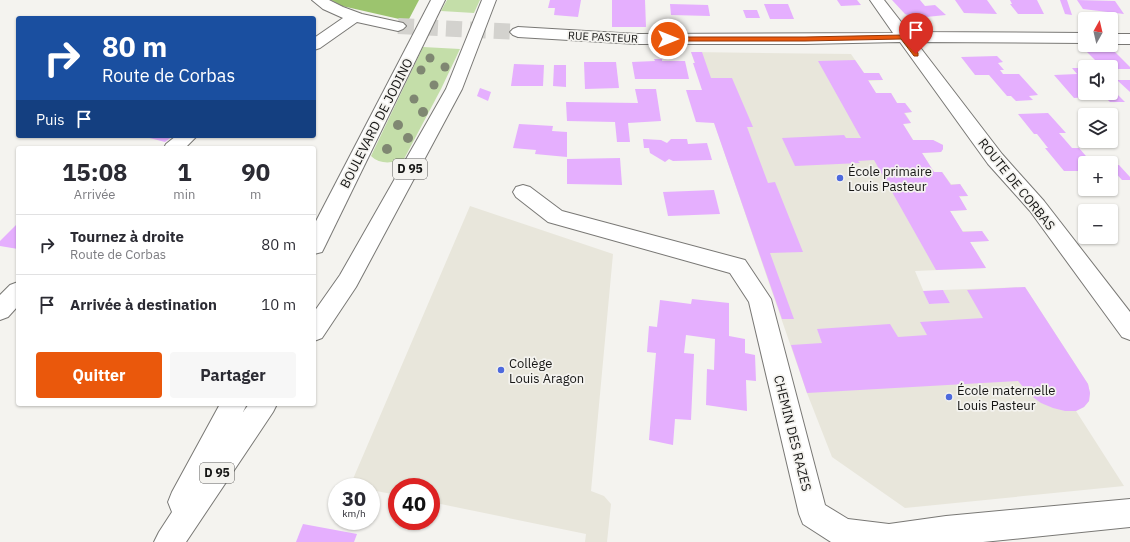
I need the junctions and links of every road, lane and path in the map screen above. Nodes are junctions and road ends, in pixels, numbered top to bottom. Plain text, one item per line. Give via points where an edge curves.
1 (319, 0) edge
2 (438, 0) edge
3 (489, 0) edge
4 (876, 0) edge
5 (354, 17) junction
6 (398, 26) tunnel mouth
7 (518, 32) tunnel mouth
8 (903, 37) junction
9 (1078, 38) edge
10 (1118, 39) edge
11 (1130, 39) edge
12 (316, 44) edge
13 (186, 138) edge
14 (176, 146) edge
15 (523, 192) dead end
16 (316, 242) edge
17 (16, 293) edge
18 (0, 310) edge
19 (316, 328) edge
20 (1130, 330) edge
21 (233, 406) edge
22 (263, 406) edge
23 (1130, 513) edge
24 (161, 542) edge
25 (169, 542) edge

1 - 5 street
2 - 16 street, BOULEVARD DE JODINO
3 - 19 street, D 95 via 454,89 348,281
4 - 8 street, ROUTE DE CORBAS
5 - 6 street
5 - 12 street
7 - 8 street, RUE PASTEUR via 637,39
8 - 9 street, RUE PASTEUR
8 - 20 street, ROUTE DE CORBAS via 995,159 1037,206
10 - 11 street
13 - 14 street
15 - 23 street, CHEMIN DES RAZES via 555,217 737,266 760,299 813,514 844,533 889,539
17 - 18 street
21 - 24 street, D 95
22 - 25 street, D 95

